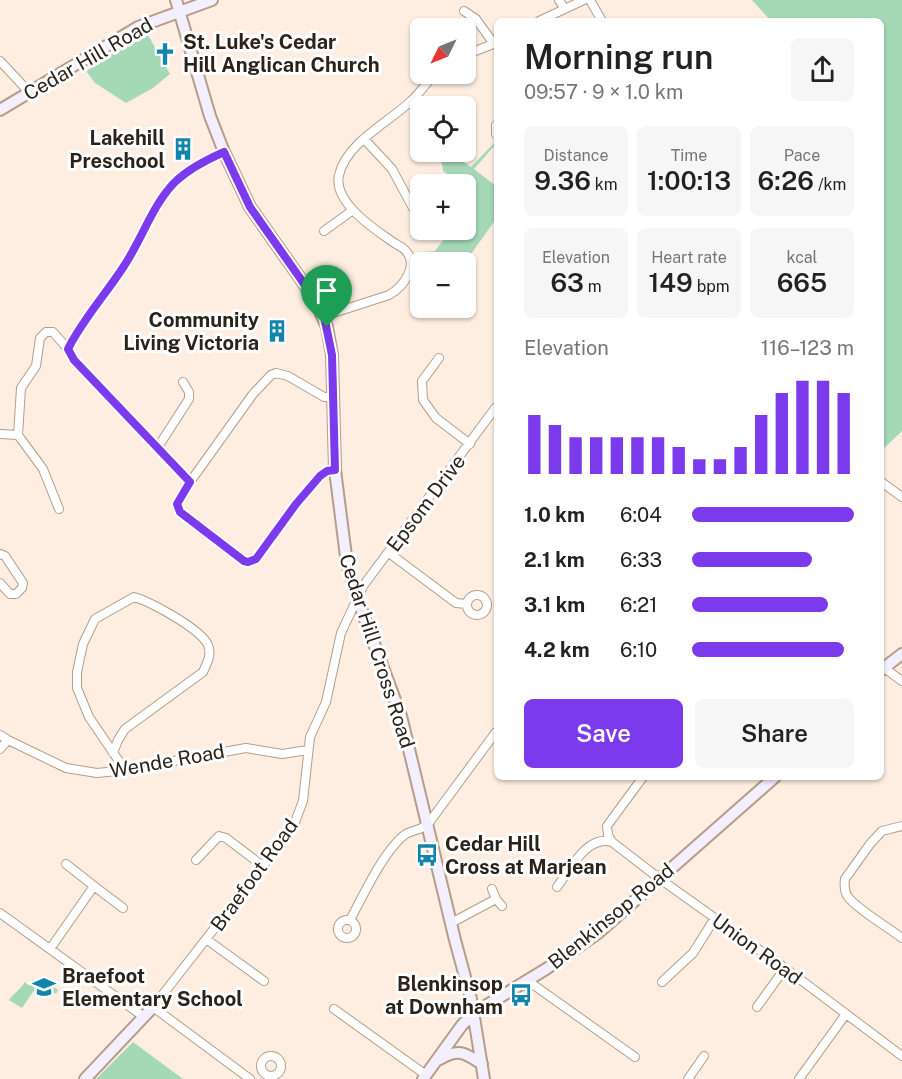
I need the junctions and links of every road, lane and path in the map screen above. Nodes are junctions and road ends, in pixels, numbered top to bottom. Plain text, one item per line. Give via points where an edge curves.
1 (212, 0) edge
2 (559, 0) edge
3 (584, 0) edge
4 (590, 0) edge
5 (178, 6) edge
6 (564, 8) junction
7 (464, 12) dead end
8 (545, 18) edge
9 (600, 18) edge
10 (494, 43) edge
11 (494, 44) edge
12 (476, 51) edge
13 (0, 61) edge
14 (426, 84) edge
15 (29, 92) junction
16 (0, 110) edge
17 (364, 139) junction
18 (224, 152) junction
19 (410, 202) edge
20 (353, 210) junction
21 (324, 231) dead end
22 (324, 316) junction
23 (68, 349) junction
24 (439, 358) dead end
25 (183, 382) dead end
26 (333, 397) junction
27 (494, 410) edge
28 (0, 434) edge
29 (18, 435) junction
30 (470, 444) junction
31 (158, 447) junction
32 (335, 470) junction
33 (190, 482) junction
34 (884, 483) edge
35 (902, 497) edge
36 (59, 509) dead end
37 (389, 553) junction
38 (0, 554) edge
39 (0, 583) edge
40 (357, 598) junction
41 (467, 604) dead end
42 (902, 654) edge
43 (884, 668) edge
44 (884, 670) edge
45 (902, 681) edge
46 (0, 735) edge
47 (494, 735) edge
48 (8, 740) junction
49 (0, 749) edge
50 (308, 750) junction
51 (113, 753) junction
52 (125, 770) junction
53 (641, 780) edge
54 (773, 780) edge
55 (428, 824) junction
56 (902, 826) edge
57 (612, 842) junction
58 (196, 860) dead end
59 (66, 864) dead end
60 (263, 866) junction
61 (660, 879) junction
62 (94, 886) junction
63 (557, 887) dead end
64 (492, 889) dead end
65 (496, 899) junction
66 (502, 906) dead end
67 (123, 908) dead end
68 (0, 914) edge
69 (715, 918) junction
70 (350, 920) dead end
71 (451, 923) junction
72 (902, 938) edge
73 (206, 939) junction
74 (50, 949) junction
75 (785, 968) junction
76 (264, 981) dead end
77 (528, 981) junction
78 (662, 982) dead end
79 (153, 1007) junction
80 (757, 1007) dead end
81 (334, 1010) dead end
82 (474, 1013) junction
83 (846, 1014) junction
84 (144, 1017) junction
85 (704, 1056) dead end
86 (902, 1056) edge
87 (635, 1057) dead end
88 (435, 1063) junction
89 (482, 1064) junction
90 (264, 1072) dead end
91 (425, 1077) edge
92 (85, 1079) edge
93 (250, 1079) edge
94 (256, 1079) edge
95 (484, 1079) edge
96 (688, 1079) edge
97 (799, 1079) edge

1 - 5 main road, Cedar Hill Road
2 - 6 street
3 - 6 street
4 - 9 street
5 - 15 main road, Cedar Hill Road
5 - 18 main road, Cedar Hill Cross Road
6 - 8 street
7 - 10 street via 476,19
11 - 12 street
13 - 15 street
14 - 17 street
15 - 16 main road, Cedar Hill Road
17 - 19 street via 392,168
17 - 20 street via 338,176 341,196
18 - 22 main road, Cedar Hill Cross Road via 250,207
18 - 23 street via 184,174 165,193 124,266
20 - 21 street
20 - 22 street via 407,252 410,269 397,290
22 - 26 main road, Cedar Hill Cross Road via 331,346
23 - 29 street via 53,332 40,338 36,366 21,388
23 - 31 street via 74,360
24 - 30 street via 422,381 423,400 436,418
25 - 31 street via 189,399
26 - 32 main road, Cedar Hill Cross Road
26 - 33 street via 324,397 288,376 271,375
27 - 30 street, Epsom Drive
28 - 29 street
29 - 36 street via 43,469
30 - 37 street, Epsom Drive
31 - 33 street
32 - 33 street via 320,476 256,559 248,562 180,512 177,504
32 - 40 main road, Cedar Hill Cross Road via 344,545
34 - 35 street
37 - 40 street, Epsom Drive
37 - 41 street via 456,603
38 - 39 street via 23,583 16,594 10,594
40 - 50 street, Braefoot Road via 341,633 326,702
40 - 55 main road, Cedar Hill Cross Road via 395,696
42 - 43 main road
44 - 45 street
46 - 48 street, Wende Road
47 - 55 street
48 - 49 street
48 - 52 street, Wende Road via 66,768 97,773
50 - 52 street, Wende Road via 282,754 246,748
50 - 60 street, Braefoot Road via 300,811
51 - 51 street via 125,729 203,672 209,659 202,637 174,616 135,597 95,619 83,644 77,672 81,699
51 - 52 street
53 - 57 street via 607,825
54 - 61 main road, Blenkinsop Road
55 - 70 street via 398,841 373,875
55 - 71 main road, Cedar Hill Cross Road
56 - 72 street via 887,828 877,835 844,886 853,903
57 - 61 street, Union Road
57 - 63 street via 601,840 587,848
58 - 60 street via 219,836
59 - 62 street
60 - 73 street, Braefoot Road
61 - 69 street, Union Road
61 - 77 main road, Blenkinsop Road via 598,933
62 - 67 street
62 - 74 street
64 - 65 street
65 - 66 street
65 - 71 street
68 - 74 street
69 - 75 street, Union Road
69 - 78 street via 693,953
71 - 82 main road, Cedar Hill Cross Road
73 - 76 street
73 - 79 street, Braefoot Road
74 - 84 street
75 - 80 street
75 - 83 street, Union Road
77 - 82 main road, Blenkinsop Road
77 - 87 street
79 - 84 main road, Braefoot Road
79 - 93 street
81 - 91 street
82 - 88 main road, Blenkinsop Road
82 - 89 main road, Cedar Hill Cross Road
83 - 86 street, Union Road
83 - 97 street
84 - 92 main road, Braefoot Road
85 - 96 street
88 - 89 main road via 459,1052
88 - 91 main road, Blenkinsop Road
89 - 95 main road, Cedar Hill Cross Road
90 - 94 street

